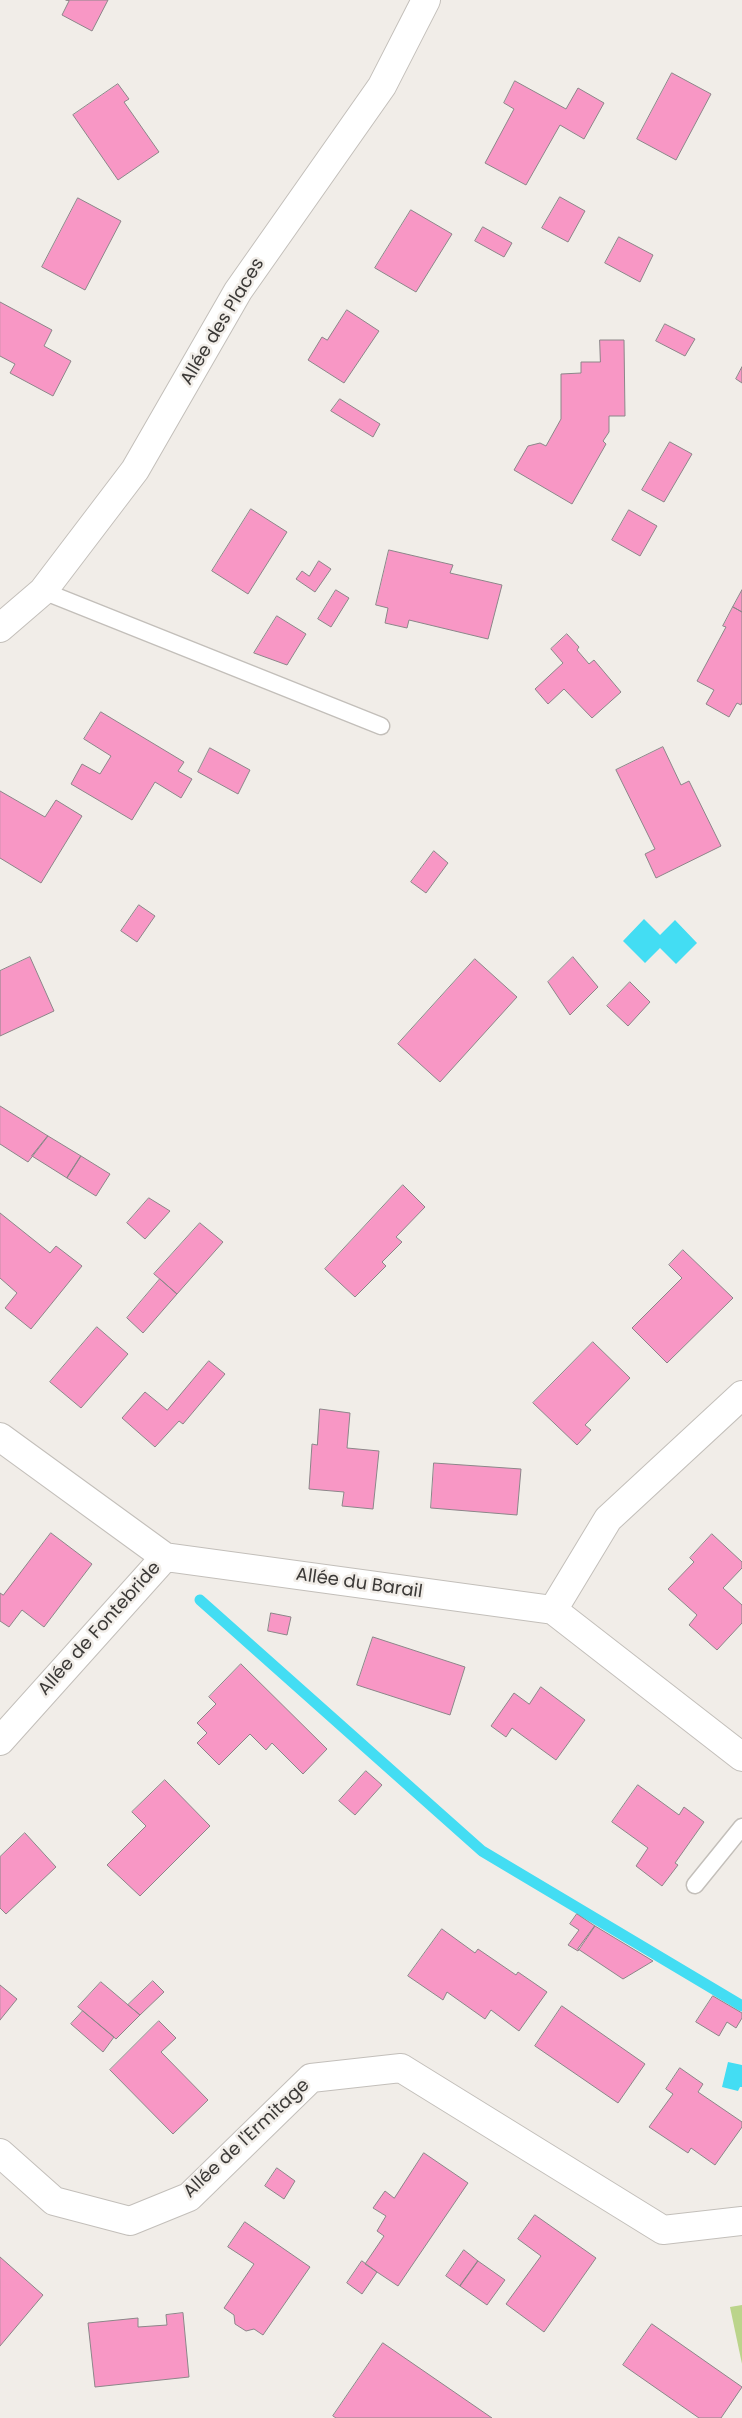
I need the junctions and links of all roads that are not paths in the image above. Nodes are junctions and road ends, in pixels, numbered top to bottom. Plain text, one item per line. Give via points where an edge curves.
1 (426, 0) edge
2 (43, 591) junction
3 (0, 628) edge
4 (381, 726) dead end
5 (742, 1395) edge
6 (0, 1437) edge
7 (165, 1557) junction
8 (553, 1610) junction
9 (0, 1741) edge
10 (742, 1756) edge
11 (742, 1827) edge
12 (695, 1885) dead end
13 (0, 2153) edge
14 (742, 2220) edge

1 - 2 street, Allée des Places via 382,86 238,291 136,470
2 - 3 street, Allée des Places
2 - 4 lane
5 - 8 street via 608,1519
6 - 7 street, Allée de Fontebride
7 - 8 street, Allée du Barail
7 - 9 street, Allée de Fontebride
8 - 10 street, Allée du Barail
11 - 12 lane
13 - 14 street, Allée de l'Ermitage via 54,2201 130,2222 189,2197 311,2078 402,2068 663,2230

